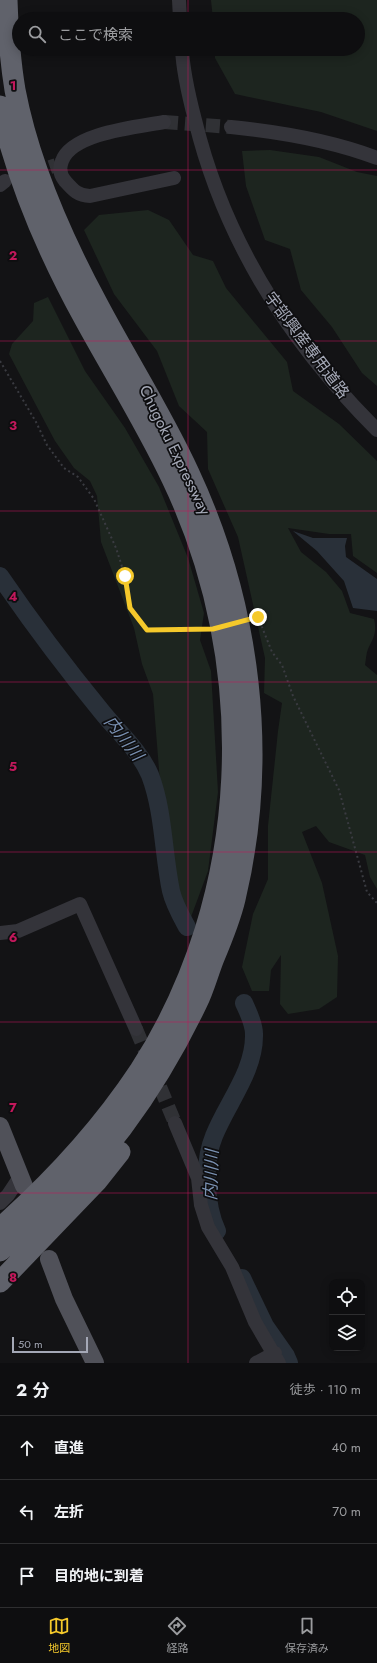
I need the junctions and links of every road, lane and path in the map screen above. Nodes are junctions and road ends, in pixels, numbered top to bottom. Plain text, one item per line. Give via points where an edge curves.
1 (7, 0) edge
2 (179, 0) edge
3 (180, 12) edge
4 (12, 55) edge
5 (12, 56) edge
6 (183, 56) edge
7 (0, 106) edge
8 (164, 122) tunnel mouth
9 (231, 127) tunnel mouth
10 (377, 158) edge
11 (174, 178) dead end
12 (0, 361) edge
13 (377, 430) edge
14 (377, 903) edge
15 (229, 919) junction
16 (0, 933) edge
17 (136, 1029) tunnel mouth
18 (175, 1123) tunnel mouth
19 (0, 1126) edge
20 (22, 1182) joint
21 (0, 1203) edge
22 (0, 1228) edge
23 (0, 1251) edge
24 (49, 1259) dead end
25 (0, 1282) edge
26 (277, 1358) edge
27 (95, 1363) edge
28 (256, 1363) edge

1 - 4 highway, Chugoku Expressway
2 - 3 street
5 - 15 highway, Chugoku Expressway via 15,88 29,144 50,205 97,302 190,474 219,546 238,616 248,682 252,771 241,870
6 - 13 street, 宇部興産専用道路 via 200,140 228,220 242,248 270,298 303,345 351,404
7 - 22 highway, Chugoku Expressway via 21,180 56,265 160,454 185,508 214,596 226,655 233,725 230,809 221,869 206,925 184,985 141,1068 108,1115 48,1184
8 - 11 street via 91,138 67,151 58,165 62,177 82,196
9 - 10 street via 311,138
12 - 14 path, bridge via 47,445 64,468 78,477 94,499 116,548 125,576 130,608 147,630 213,629 258,617 272,652 282,665 293,696 339,790 367,892
15 - 23 highway, Chugoku Expressway via 199,1000 180,1038 147,1092 93,1163 34,1222
15 - 25 highway via 203,1010 171,1075 98,1181
16 - 17 street via 18,931 80,904
18 - 26 street via 198,1178 201,1205 208,1227 232,1267 255,1322
19 - 20 main road
20 - 21 street
24 - 27 main road via 64,1299
26 - 28 street

